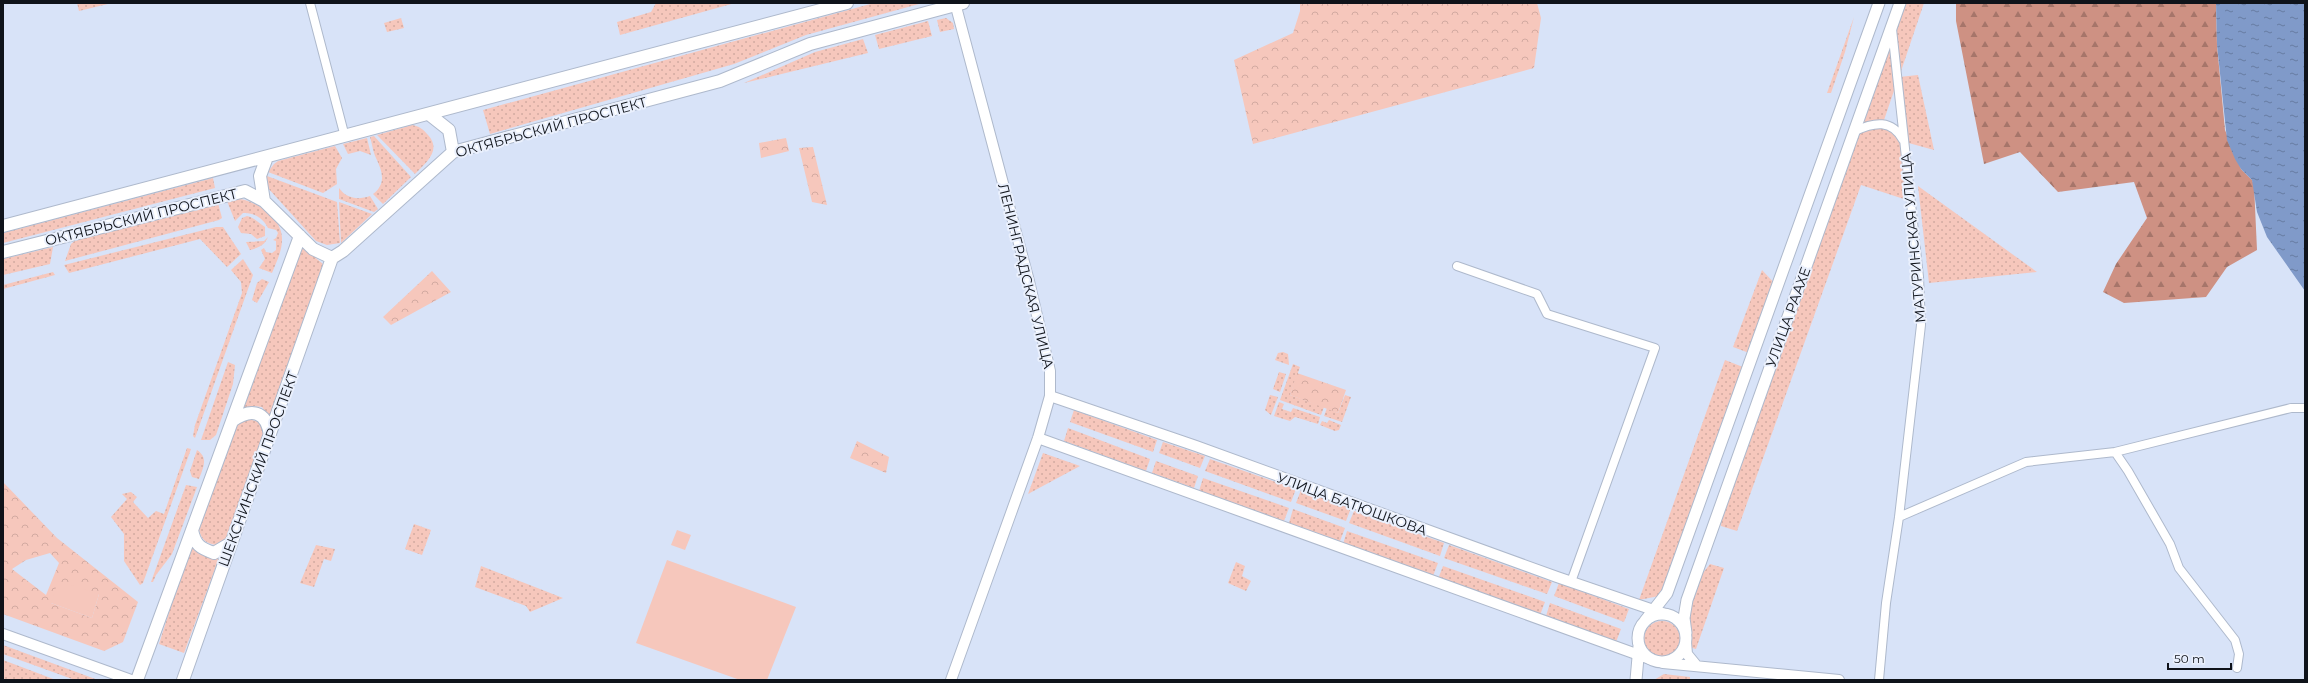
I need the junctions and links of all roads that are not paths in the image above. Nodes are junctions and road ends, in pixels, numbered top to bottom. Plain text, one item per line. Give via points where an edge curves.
1 (310, 3) edge
2 (848, 3) edge
3 (1879, 3) edge
4 (1900, 3) edge
5 (958, 4) edge
6 (1892, 29) junction
7 (430, 115) junction
8 (1855, 131) junction
9 (345, 137) junction
10 (1904, 142) junction
11 (453, 152) junction
12 (267, 157) junction
13 (264, 201) junction
14 (3, 226) edge
15 (300, 236) junction
16 (3, 252) edge
17 (332, 258) junction
18 (1456, 266) dead end
19 (1050, 396) junction
20 (2305, 408) edge
21 (232, 421) junction
22 (270, 435) junction
23 (1038, 438) junction
24 (2115, 452) junction
25 (1899, 517) junction
26 (192, 530) junction
27 (231, 543) junction
28 (1571, 582) junction
29 (1654, 610) junction
30 (1668, 615) junction
31 (1645, 621) junction
32 (3, 634) edge
33 (1686, 638) junction
34 (1639, 644) junction
35 (1639, 655) junction
36 (1650, 659) junction
37 (1663, 663) junction
38 (1696, 665) junction
39 (2238, 668) dead end
40 (131, 680) edge
41 (137, 680) edge
42 (183, 680) edge
43 (951, 680) edge
44 (1637, 680) edge
45 (1839, 680) edge
46 (1879, 680) edge

1 - 9 street
2 - 7 main road, ОКТЯБРЬСКИЙ ПРОСПЕКТ
3 - 29 main road, УЛИЦА РААХЕ via 1667,593
4 - 6 main road, УЛИЦА РААХЕ
5 - 11 main road, ОКТЯБРЬСКИЙ ПРОСПЕКТ via 810,44 720,81
5 - 19 street, ЛЕНИНГРАДСКАЯ УЛИЦА via 1029,281 1050,371
6 - 8 main road, УЛИЦА РААХЕ
6 - 10 street, МАТУРИНСКАЯ УЛИЦА
7 - 9 main road, ОКТЯБРЬСКИЙ ПРОСПЕКТ
7 - 11 main road via 449,130
8 - 10 street via 1869,124 1882,124 1893,127
8 - 33 main road, УЛИЦА РААХЕ via 1686,600
9 - 12 main road, ОКТЯБРЬСКИЙ ПРОСПЕКТ
10 - 25 street, МАТУРИНСКАЯ УЛИЦА via 1919,277 1921,325
11 - 17 main road, ОКТЯБРЬСКИЙ ПРОСПЕКТ via 343,252
12 - 13 main road via 260,176
12 - 14 main road, ОКТЯБРЬСКИЙ ПРОСПЕКТ
13 - 15 main road, ОКТЯБРЬСКИЙ ПРОСПЕКТ
13 - 16 main road, ОКТЯБРЬСКИЙ ПРОСПЕКТ via 244,192
15 - 17 main road, ОКТЯБРЬСКИЙ ПРОСПЕКТ via 312,249
15 - 21 main road
17 - 22 main road, ШЕКСНИНСКИЙ ПРОСПЕКТ
18 - 28 street via 1537,294 1547,314 1655,348
19 - 23 street, ЛЕНИНГРАДСКАЯ УЛИЦА
19 - 28 street, УЛИЦА БАТЮШКОВА
20 - 24 street via 2291,408
21 - 22 main road via 243,414 254,413 263,417 268,424
21 - 26 main road
22 - 27 main road, ШЕКСНИНСКИЙ ПРОСПЕКТ
23 - 35 street
23 - 43 street, ЛЕНИНГРАДСКАЯ УЛИЦА
24 - 25 street via 2026,462
24 - 39 street via 2170,544 2179,568 2235,640 2239,654
25 - 46 street, МАТУРИНСКАЯ УЛИЦА via 1886,603
26 - 27 main road via 194,543 208,551 214,553
26 - 41 main road
27 - 42 main road, ШЕКСНИНСКИЙ ПРОСПЕКТ
28 - 29 street, УЛИЦА БАТЮШКОВА
29 - 30 street, УЛИЦА БАТЮШКОВА
29 - 31 main road, УЛИЦА РААХЕ
30 - 31 main road via 1653,616
30 - 33 main road via 1680,621
31 - 34 main road via 1638,634
32 - 40 street
33 - 37 main road via 1678,657
33 - 38 street via 1688,654
34 - 35 main road
34 - 36 main road via 1642,652
35 - 36 street
35 - 44 main road
36 - 37 main road
37 - 38 street
37 - 44 main road via 1646,669
38 - 45 street

